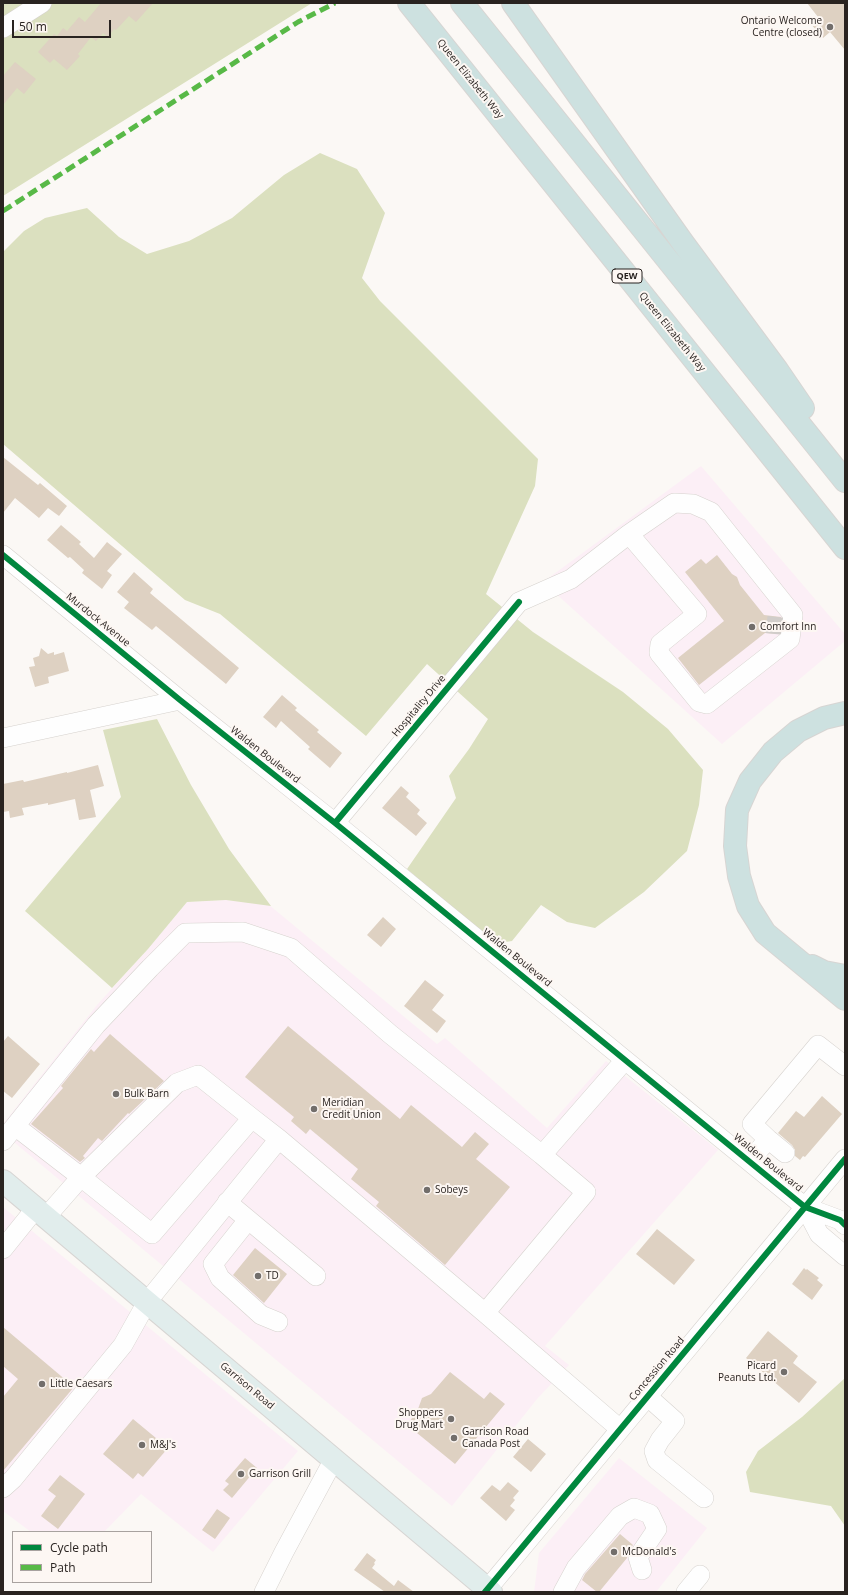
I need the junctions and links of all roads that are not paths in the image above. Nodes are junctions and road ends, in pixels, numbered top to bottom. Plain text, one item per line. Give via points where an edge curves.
1 (42, 3) edge
2 (409, 3) edge
3 (462, 3) edge
4 (513, 3) edge
5 (3, 28) edge
6 (845, 470) edge
7 (845, 481) edge
8 (630, 534) junction
9 (845, 548) edge
10 (3, 555) edge
11 (777, 616) junction
12 (772, 653) junction
13 (180, 700) junction
14 (845, 713) edge
15 (3, 738) edge
16 (335, 823) junction
17 (791, 955) junction
18 (845, 976) edge
19 (845, 999) edge
20 (625, 1060) junction
21 (845, 1066) edge
22 (252, 1118) junction
23 (15, 1126) junction
24 (279, 1139) junction
25 (768, 1139) junction
26 (3, 1141) edge
27 (785, 1154) dead end
28 (542, 1155) junction
29 (845, 1159) edge
30 (750, 1161) junction
31 (81, 1177) junction
32 (3, 1181) edge
33 (227, 1202) junction
34 (805, 1207) junction
35 (41, 1213) junction
36 (248, 1220) junction
37 (845, 1225) edge
38 (3, 1249) edge
39 (845, 1256) edge
40 (316, 1276) dead end
41 (147, 1302) junction
42 (485, 1313) junction
43 (278, 1322) dead end
44 (647, 1396) junction
45 (620, 1429) junction
46 (334, 1459) junction
47 (3, 1488) edge
48 (704, 1498) dead end
49 (642, 1570) dead end
50 (700, 1576) dead end
51 (488, 1591) edge
52 (264, 1592) edge
53 (563, 1592) edge
54 (686, 1592) edge

1 - 5 street
2 - 9 highway, Queen Elizabeth Way / QEW
3 - 7 highway
4 - 6 highway via 678,236 777,370
8 - 11 street via 674,503 693,504 711,512
8 - 12 street via 696,614 660,644 659,653 699,702 707,704
8 - 16 street, Hospitality Drive via 572,579 519,602
10 - 13 street, Murdock Avenue
11 - 12 street
11 - 12 street via 793,615 790,639
13 - 15 street
13 - 16 street, Walden Boulevard
14 - 17 highway via 824,718 798,731 773,752 750,780 737,810 735,846 739,876 748,906 765,933
16 - 20 street, Walden Boulevard
17 - 18 highway via 824,972
17 - 19 highway
20 - 28 street
20 - 30 street, Walden Boulevard
21 - 25 street via 818,1045 752,1124
22 - 24 street
22 - 31 street via 198,1075 177,1083
22 - 31 street via 152,1234
23 - 26 street
23 - 28 street via 96,1025 185,933 243,932 291,948 390,1034
23 - 31 street
24 - 33 street
24 - 42 street
25 - 27 street
25 - 30 street
28 - 42 street via 586,1192
29 - 34 street, Concession Road
30 - 34 street, Walden Boulevard
31 - 35 street
32 - 35 main road, Garrison Road
33 - 36 street
33 - 41 street
34 - 37 street, Walden Boulevard via 840,1220
34 - 39 street, Walden Boulevard via 819,1234
34 - 44 street, Concession Road
35 - 38 street
35 - 41 main road, Garrison Road
36 - 40 street
36 - 43 street via 213,1264 220,1278 261,1315
41 - 46 main road, Garrison Road
41 - 47 street via 123,1345
42 - 45 street
44 - 45 street, Concession Road
44 - 48 street via 675,1421 654,1451 657,1460
45 - 51 street, Concession Road
46 - 51 main road, Garrison Road
46 - 52 street
49 - 53 street via 638,1557 657,1529 650,1514 634,1508 620,1516 576,1568
50 - 54 street

